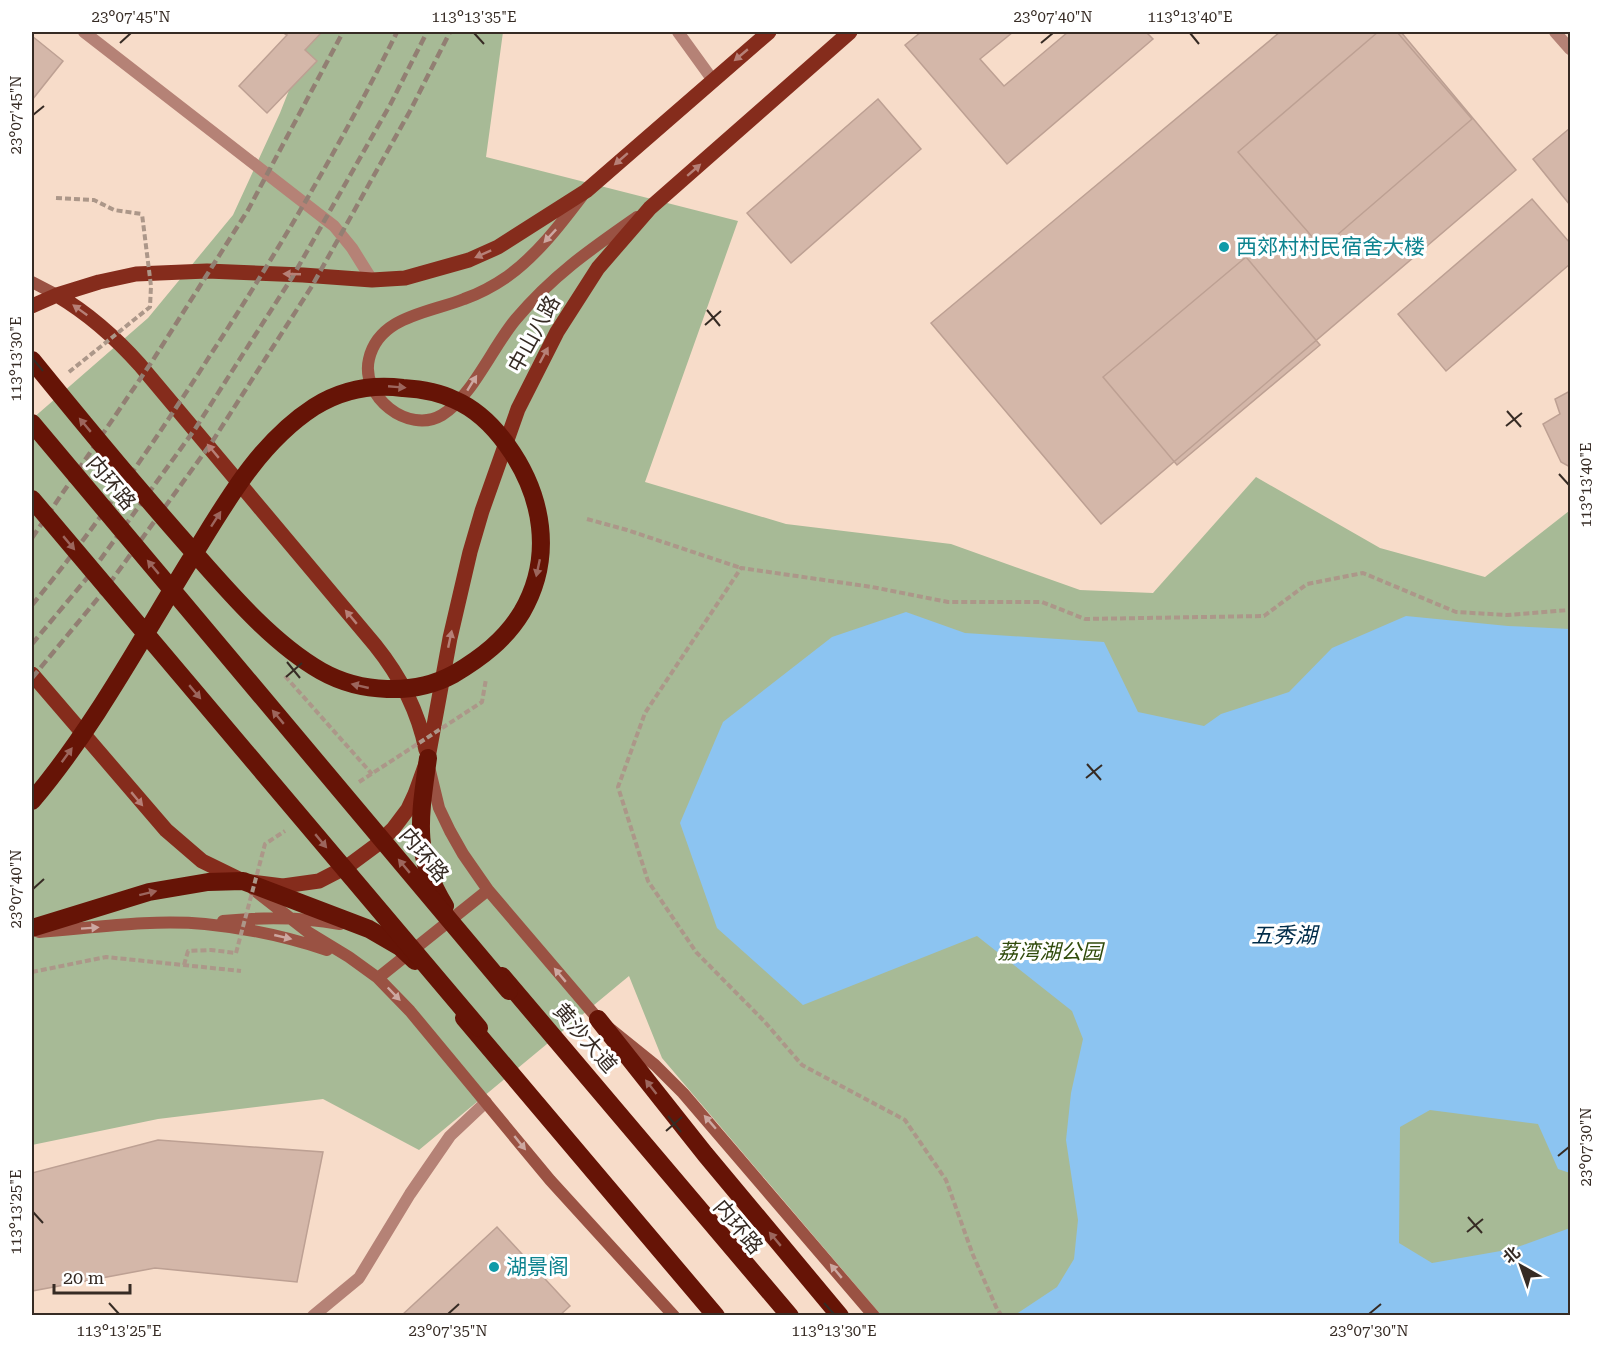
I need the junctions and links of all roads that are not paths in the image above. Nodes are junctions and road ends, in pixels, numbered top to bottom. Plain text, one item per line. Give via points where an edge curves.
1 (84, 32) edge
2 (678, 32) edge
3 (769, 32) edge
4 (850, 32) edge
5 (1555, 32) edge
6 (1570, 49) edge
7 (712, 79) junction
8 (586, 191) junction
9 (650, 208) junction
10 (372, 280) junction
11 (32, 282) edge
12 (57, 295) junction
13 (32, 306) edge
14 (32, 360) edge
15 (32, 423) edge
16 (32, 499) edge
17 (32, 674) edge
18 (428, 758) junction
19 (32, 801) edge
20 (243, 881) junction
21 (488, 890) junction
22 (452, 917) junction
23 (291, 919) junction
24 (204, 924) junction
25 (369, 929) junction
26 (32, 930) edge
27 (408, 953) junction
28 (349, 957) junction
29 (378, 978) junction
30 (598, 1019) junction
31 (486, 1102) junction
32 (313, 1316) edge
33 (672, 1316) edge
34 (716, 1316) edge
35 (722, 1316) edge
36 (783, 1316) edge
37 (790, 1316) edge
38 (840, 1316) edge
39 (874, 1316) edge

1 - 10 street via 334,226
2 - 7 street
3 -> 7 main road
9 -> 4 main road, 中山八路
5 - 6 street
7 -> 8 main road
8 -> 9 main road via 556,230 508,276 465,299 401,320 382,335 370,353 366,369 369,384 386,406 426,421 448,411 464,396 515,320 548,284
8 -> 10 main road via 498,248 405,278
18 -> 9 main road, 中山八路 via 470,552 518,409 581,293
10 -> 12 main road via 207,271 135,274
11 - 12 main road
12 - 13 main road
18 -> 12 main road via 422,728 411,703 394,669 375,645 140,365 112,335
19 -> 14 highway, bridge via 91,721 119,675 155,617 190,560 196,550 245,474 270,444 317,405 346,392 388,386 455,399 499,434 517,460 529,481 540,534 540,560 523,611 489,652 445,679 412,688 375,689 345,682 288,648 243,606 214,575 200,559 192,550 177,533 162,517
36 -> 15 highway, 内环路, bridge
16 -> 35 highway, bridge
17 -> 20 main road, 中山八路 via 166,830 202,861
18 - 20 main road, 中山八路 via 408,809 393,829 348,866 319,881 283,886
18 - 21 main road via 439,808
18 - 22 highway, 黄沙大道 via 421,808 424,858 433,887
20 - 23 main road
20 - 25 highway
26 -> 20 highway via 149,892 208,882
21 - 22 main road
30 -> 21 main road
22 - 27 main road
22 - 37 highway, 黄沙大道
23 - 24 main road via 250,918
23 - 25 main road
23 - 28 main road
26 -> 24 main road
24 -> 28 main road via 254,930
25 - 27 highway
27 - 29 main road
27 - 34 highway
28 - 29 main road
29 -> 31 main road via 411,1011
38 -> 30 highway
39 -> 30 main road via 683,1093
31 - 32 street via 450,1136 359,1278
31 -> 33 main road

